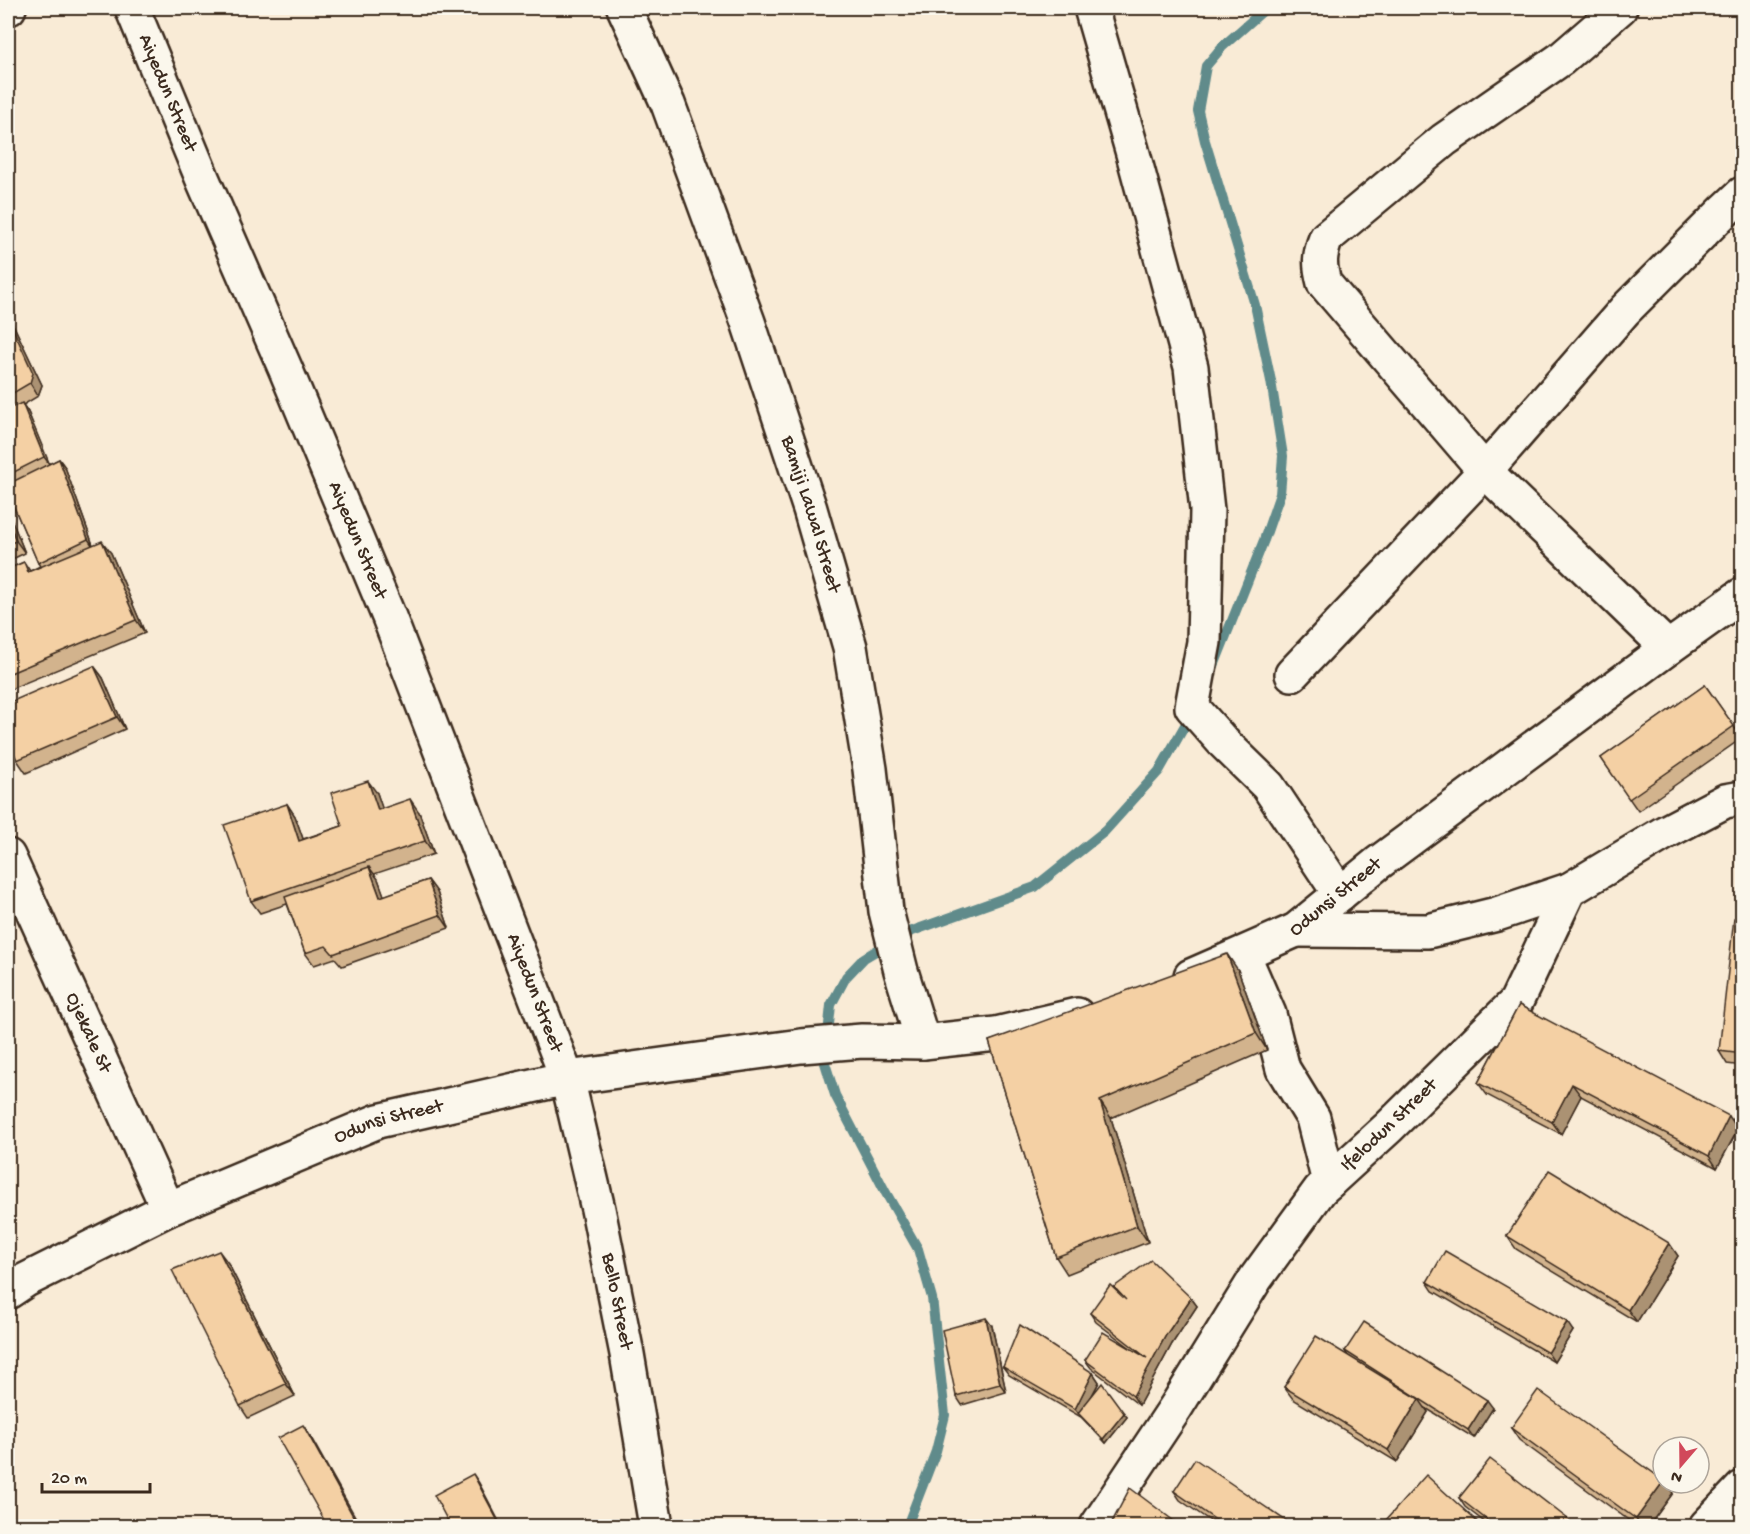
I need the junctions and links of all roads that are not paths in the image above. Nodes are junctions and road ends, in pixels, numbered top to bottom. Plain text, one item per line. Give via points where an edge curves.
1 (132, 8) edge
2 (624, 8) edge
3 (1091, 8) edge
4 (1620, 8) edge
5 (1743, 194) edge
6 (1485, 471) junction
7 (1743, 595) edge
8 (1668, 648) junction
9 (1292, 674) dead end
10 (1743, 798) edge
11 (8, 856) edge
12 (1569, 890) junction
13 (1340, 894) junction
14 (1296, 930) junction
15 (1243, 954) junction
16 (1164, 986) edge
17 (1100, 1007) edge
18 (923, 1042) junction
19 (567, 1078) junction
20 (1329, 1182) junction
21 (168, 1209) junction
22 (8, 1292) edge
23 (1743, 1488) edge
24 (656, 1527) edge
25 (1097, 1527) edge
26 (1706, 1527) edge

1 - 19 street, Aiyedun Street via 389,617
2 - 18 street, Bamiji Lawal Street via 672,115 748,322 810,508 850,647 870,769 886,911
3 - 13 street via 1191,367 1207,510 1204,642 1192,707 1268,786
4 - 6 street via 1561,59 1444,140 1326,238 1320,254 1324,283
5 - 6 street via 1626,310
6 - 8 street
6 - 9 street
7 - 8 street, Odunsi Street
8 - 13 street, Odunsi Street
10 - 12 street via 1715,806
11 - 21 street, Ojekale St
12 - 14 street via 1428,931
12 - 20 street, Ifelodun Street via 1516,1002
13 - 14 street, Odunsi Street
14 - 15 street, Odunsi Street
15 - 16 street, Odunsi Street
15 - 20 street via 1269,1014 1283,1069 1313,1118
17 - 18 street via 996,1034
18 - 19 street, Odunsi Street via 801,1046
19 - 21 street, Odunsi Street via 378,1121
19 - 24 street, Bello Street via 627,1353
20 - 25 street, Ifelodun Street via 1256,1278
21 - 22 street, Odunsi Street
23 - 26 street

